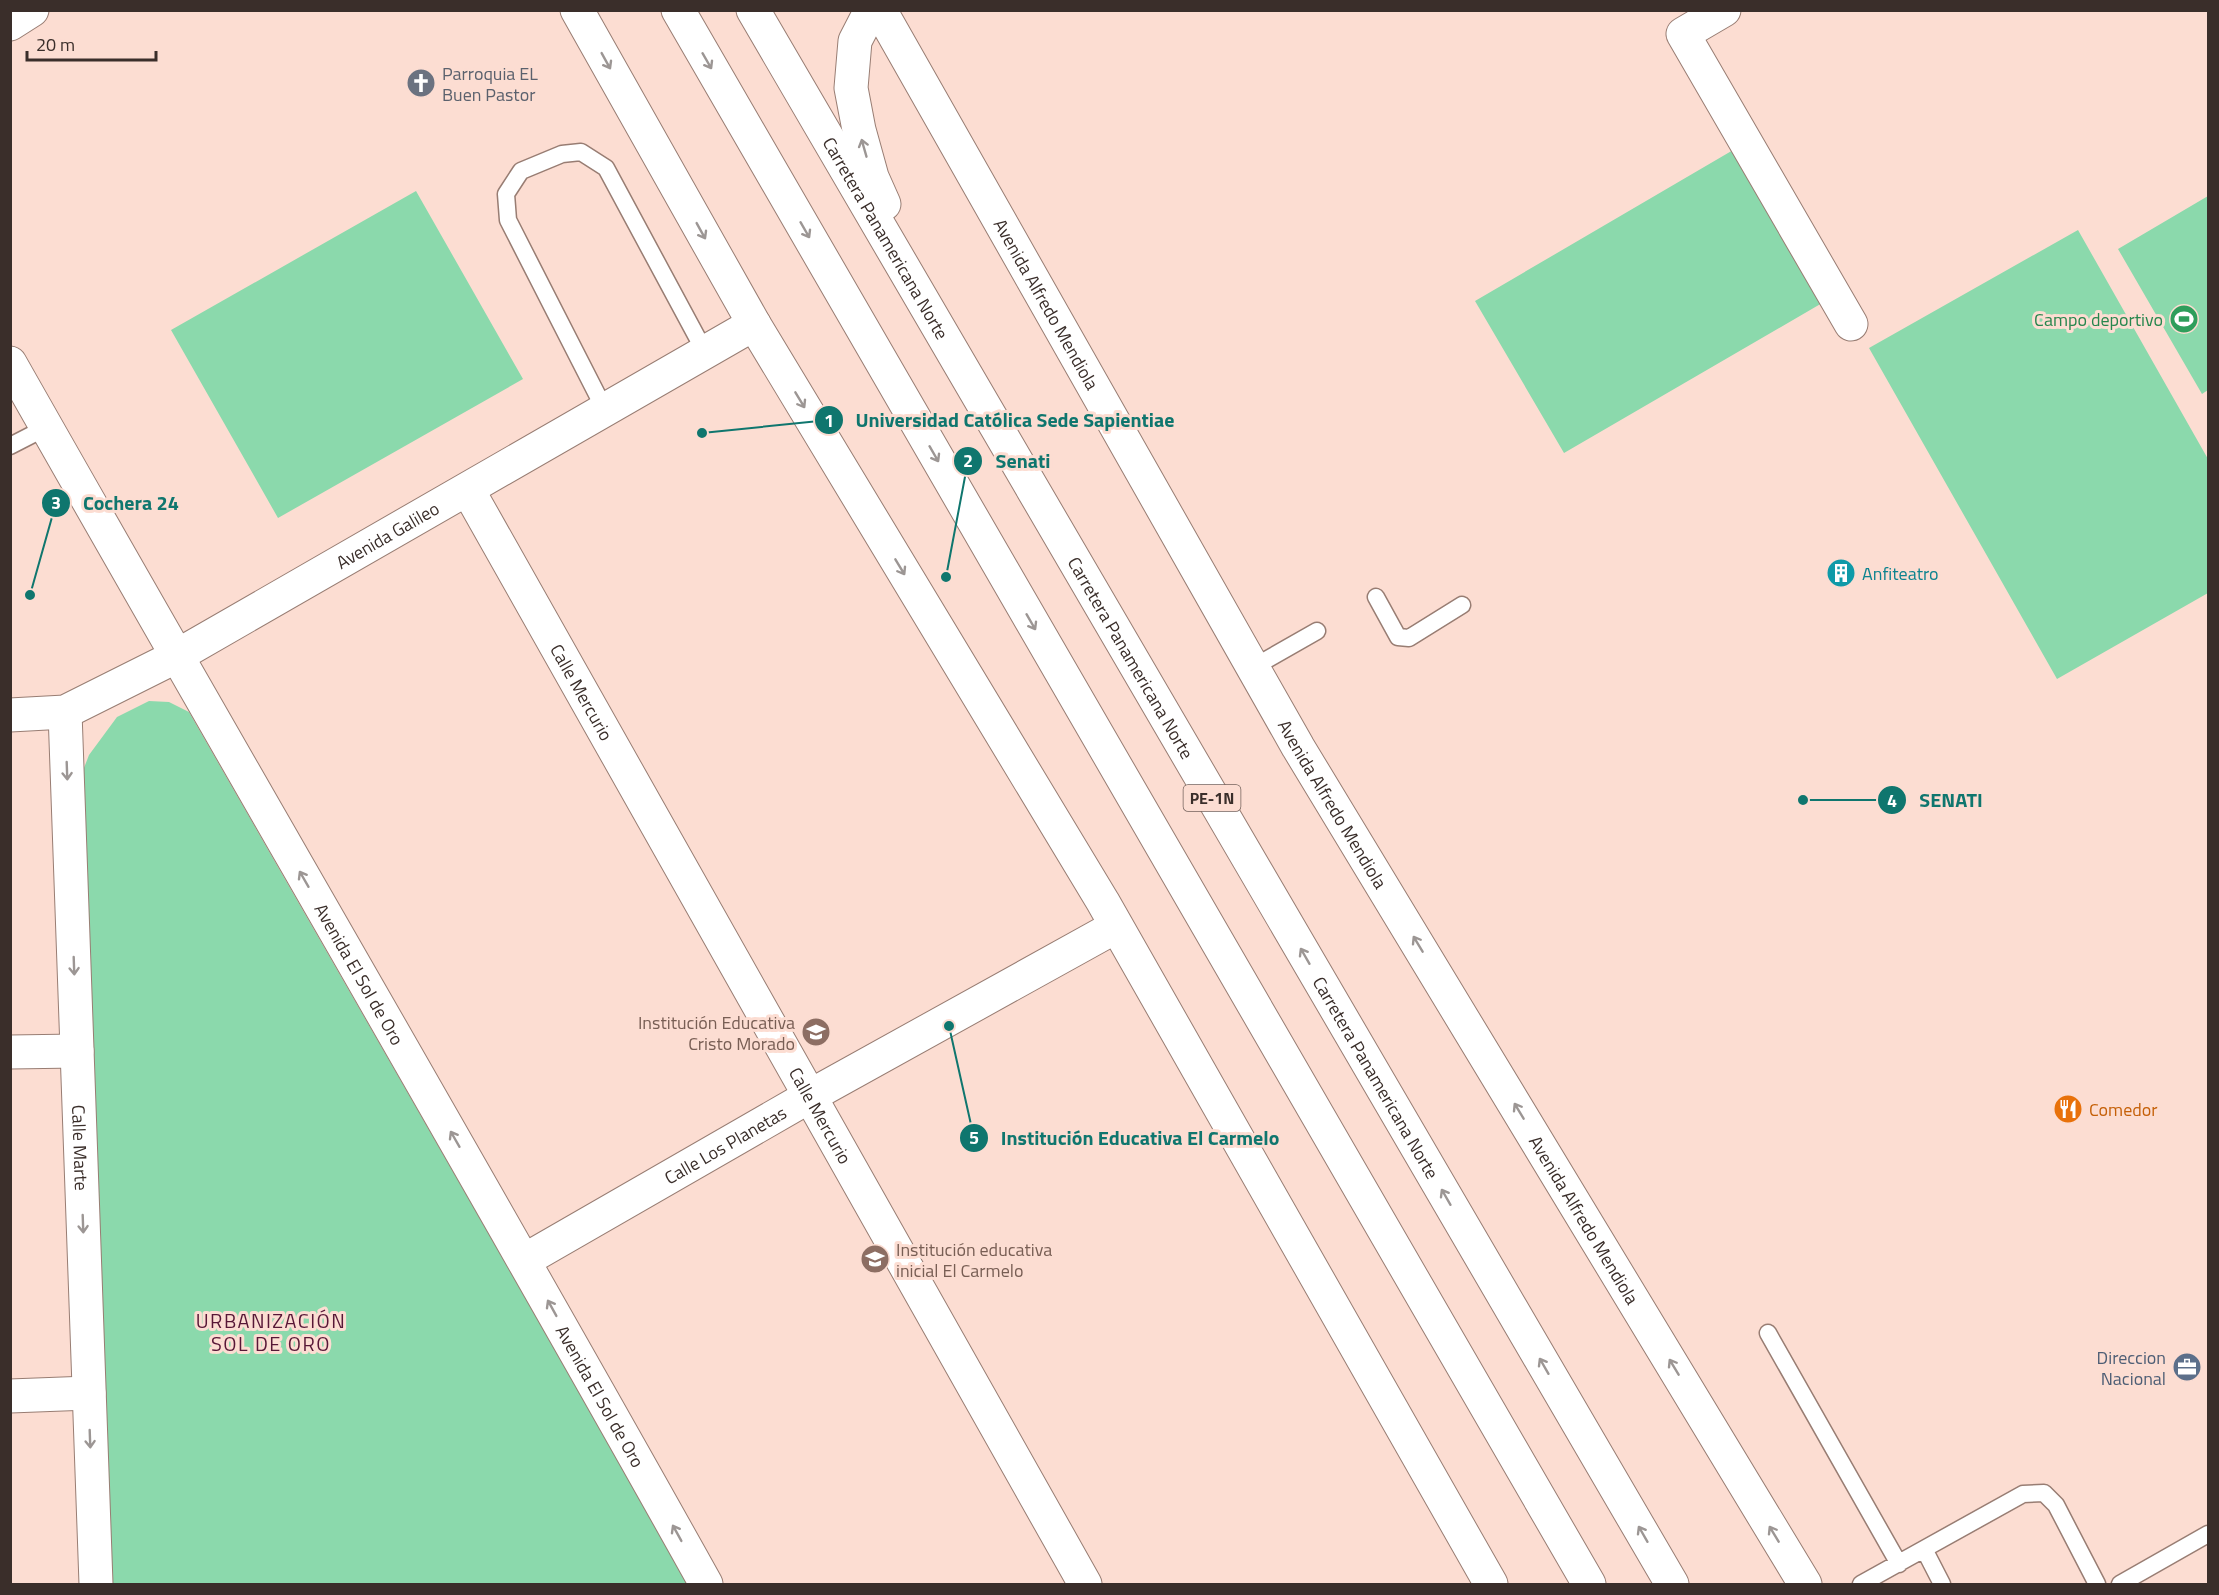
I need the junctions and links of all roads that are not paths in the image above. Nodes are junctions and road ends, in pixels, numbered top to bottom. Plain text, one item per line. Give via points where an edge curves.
1 (32, 10) edge
2 (577, 10) edge
3 (678, 10) edge
4 (753, 10) edge
5 (871, 10) edge
6 (880, 10) edge
7 (1724, 10) edge
8 (10, 24) edge
9 (754, 324) junction
10 (1851, 324) dead end
11 (943, 338) junction
12 (705, 352) junction
13 (10, 363) edge
14 (605, 410) junction
15 (47, 427) junction
16 (10, 446) edge
17 (468, 490) junction
18 (1376, 597) dead end
19 (1462, 605) dead end
20 (1317, 631) dead end
21 (175, 657) junction
22 (1252, 668) junction
23 (65, 712) junction
24 (10, 715) edge
25 (1115, 927) junction
26 (77, 1051) junction
27 (10, 1052) edge
28 (810, 1096) junction
29 (525, 1260) junction
30 (1768, 1333) dead end
31 (89, 1393) junction
32 (10, 1396) edge
33 (2208, 1534) edge
34 (1924, 1550) junction
35 (1899, 1564) junction
36 (96, 1584) edge
37 (706, 1584) edge
38 (1085, 1584) edge
39 (1491, 1584) edge
40 (1588, 1584) edge
41 (1672, 1584) edge
42 (1804, 1584) edge
43 (1862, 1584) edge
44 (1942, 1584) edge
45 (2097, 1584) edge
46 (2120, 1584) edge

1 - 8 main road
2 -> 9 main road
3 -> 40 main road
4 - 11 main road, Carretera Panamericana Norte / PE-1N
11 -> 5 main road via 872,177 859,130 851,88 855,41
6 - 22 main road, Avenida Alfredo Mendiola
7 - 10 main road via 1683,34
9 - 12 main road, Avenida Galileo
9 -> 25 main road
41 -> 11 main road, Carretera Panamericana Norte / PE-1N
12 - 14 main road, Avenida Galileo
12 - 14 lane via 606,168 581,152 562,154 521,171 506,194 508,220
13 - 15 main road, Avenida El Sol de Oro
14 - 17 main road, Avenida Galileo
15 - 16 lane
15 - 21 main road, Avenida El Sol de Oro
17 - 21 main road, Avenida Galileo
17 - 28 main road, Calle Mercurio
18 - 19 lane via 1398,636 1404,638
20 - 22 lane
21 - 23 main road, Avenida Galileo
29 -> 21 main road, Avenida El Sol de Oro
42 -> 22 main road, Avenida Alfredo Mendiola
23 - 24 main road, Avenida Galileo
23 -> 26 main road, Calle Marte
25 - 28 main road, Calle Los Planetas
25 - 39 main road
26 - 27 main road
26 -> 31 main road, Calle Marte
28 - 29 main road, Calle Los Planetas
28 - 38 main road, Calle Mercurio
37 -> 29 main road, Avenida El Sol de Oro
30 - 35 lane
31 - 32 main road
31 -> 36 main road, Calle Marte
33 - 46 lane
34 - 35 lane
34 - 44 lane
34 - 45 lane via 2023,1494 2044,1493 2056,1506
35 - 43 lane

